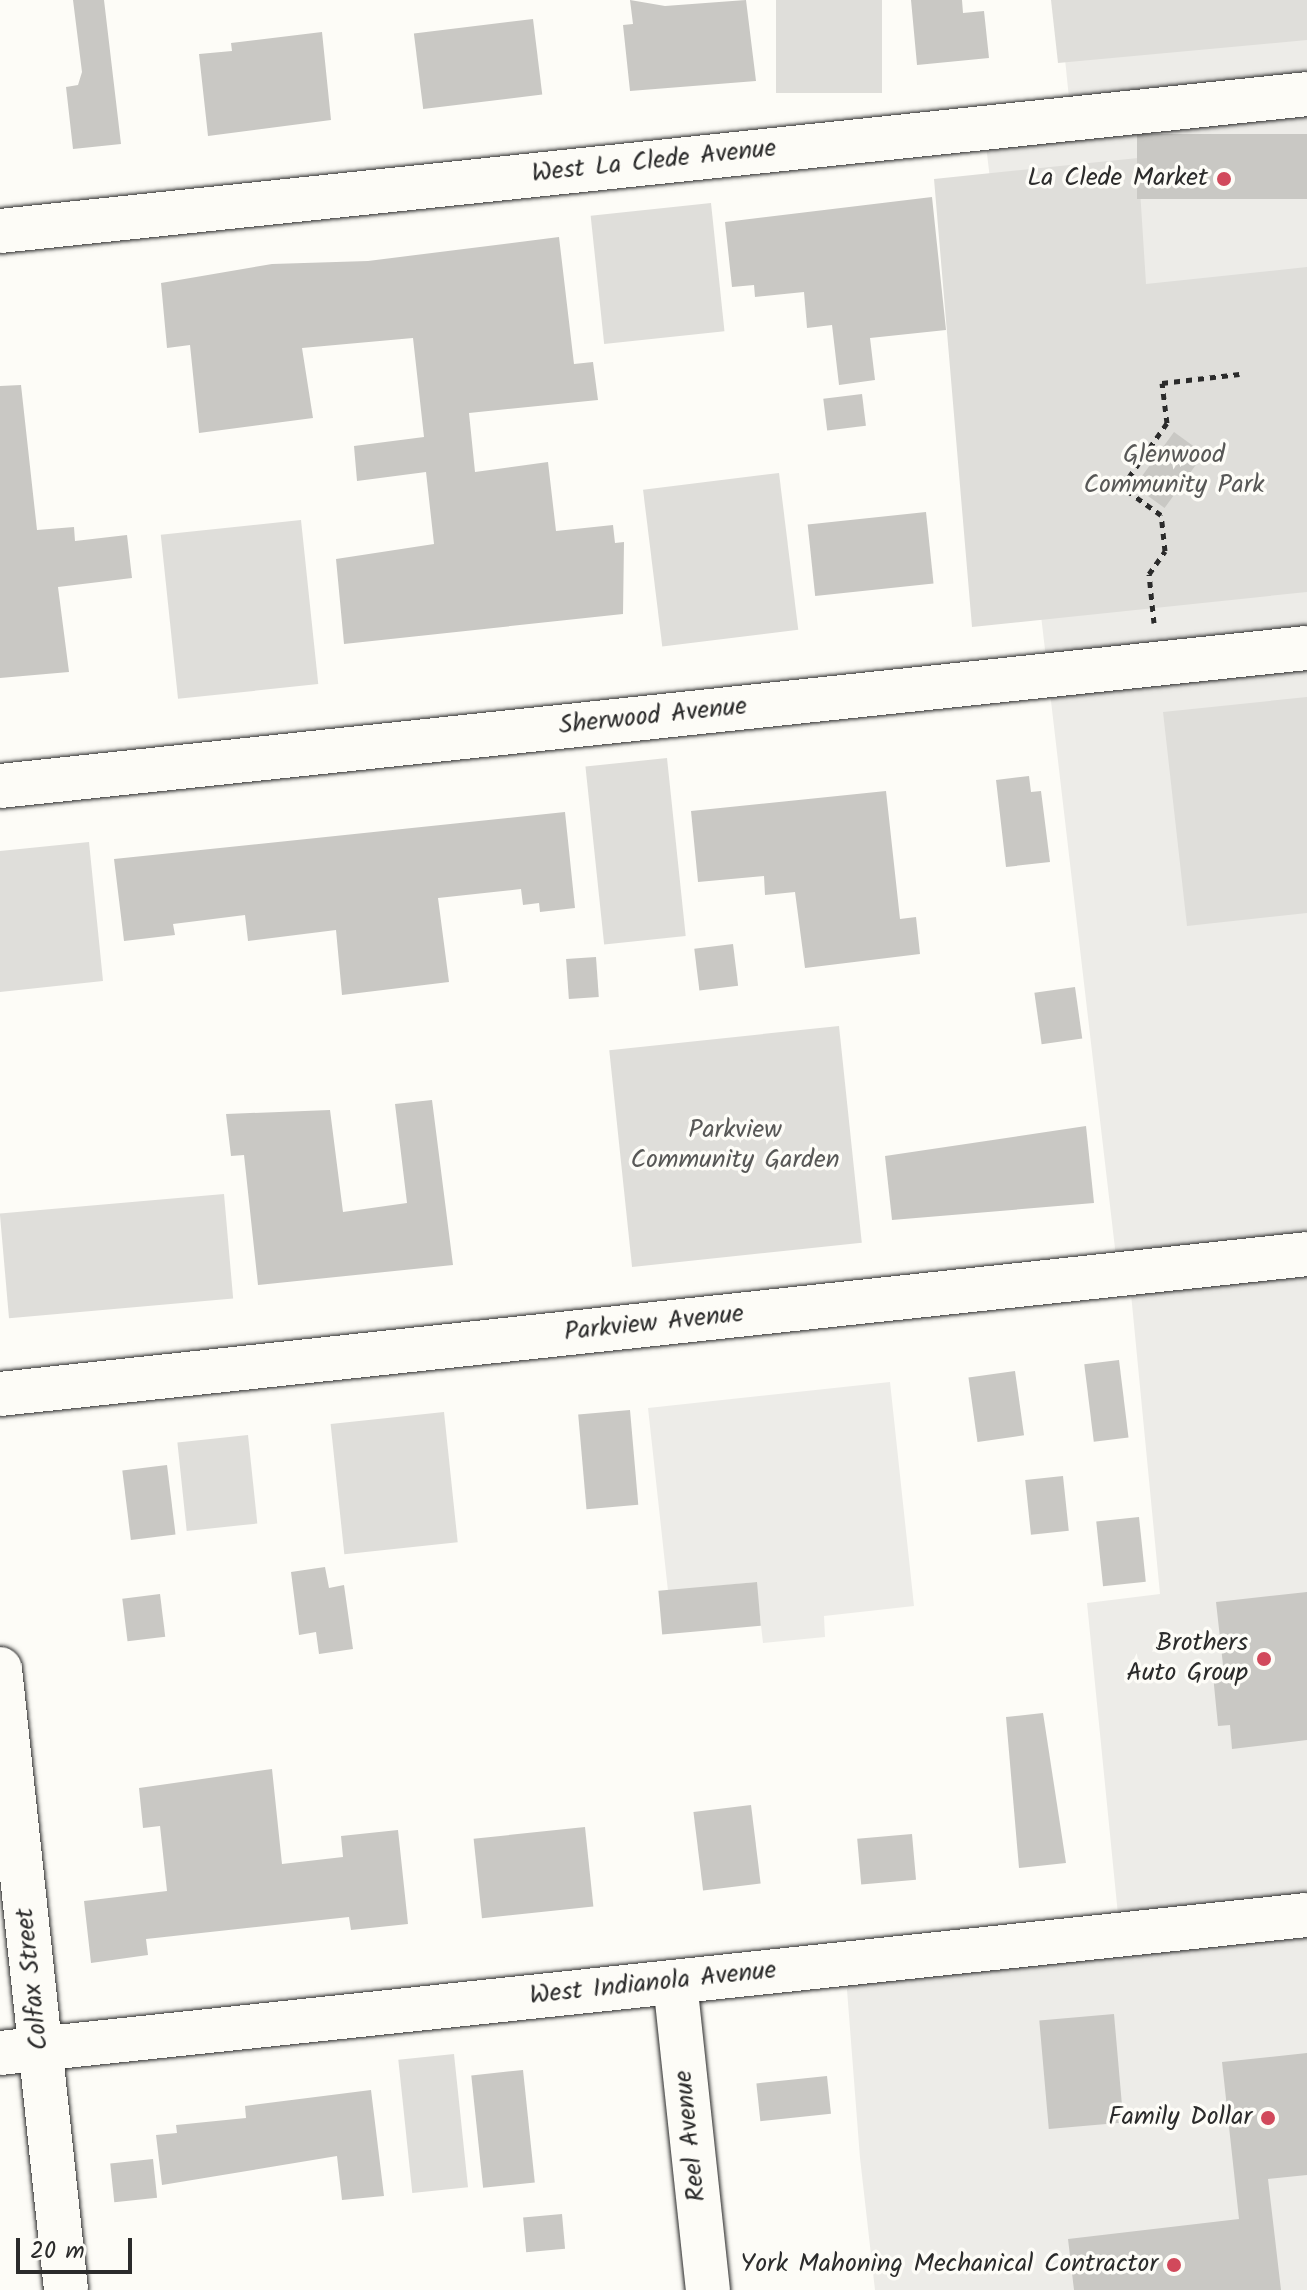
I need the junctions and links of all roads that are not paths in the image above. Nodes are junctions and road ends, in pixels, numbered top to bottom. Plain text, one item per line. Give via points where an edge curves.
1 (1307, 94) edge
2 (0, 231) edge
3 (1307, 648) edge
4 (0, 786) edge
5 (1307, 1254) edge
6 (0, 1394) edge
7 (0, 1669) edge
8 (1307, 1915) edge
9 (675, 1982) junction
10 (20, 2051) edge
11 (66, 2290) edge
12 (708, 2290) edge

1 - 2 street, West La Clede Avenue
3 - 4 street, Sherwood Avenue
5 - 6 street, Parkview Avenue
7 - 10 street, Colfax Street
8 - 9 street, West Indianola Avenue
9 - 10 street, West Indianola Avenue
9 - 12 street, Reel Avenue
10 - 11 street, Colfax Street

